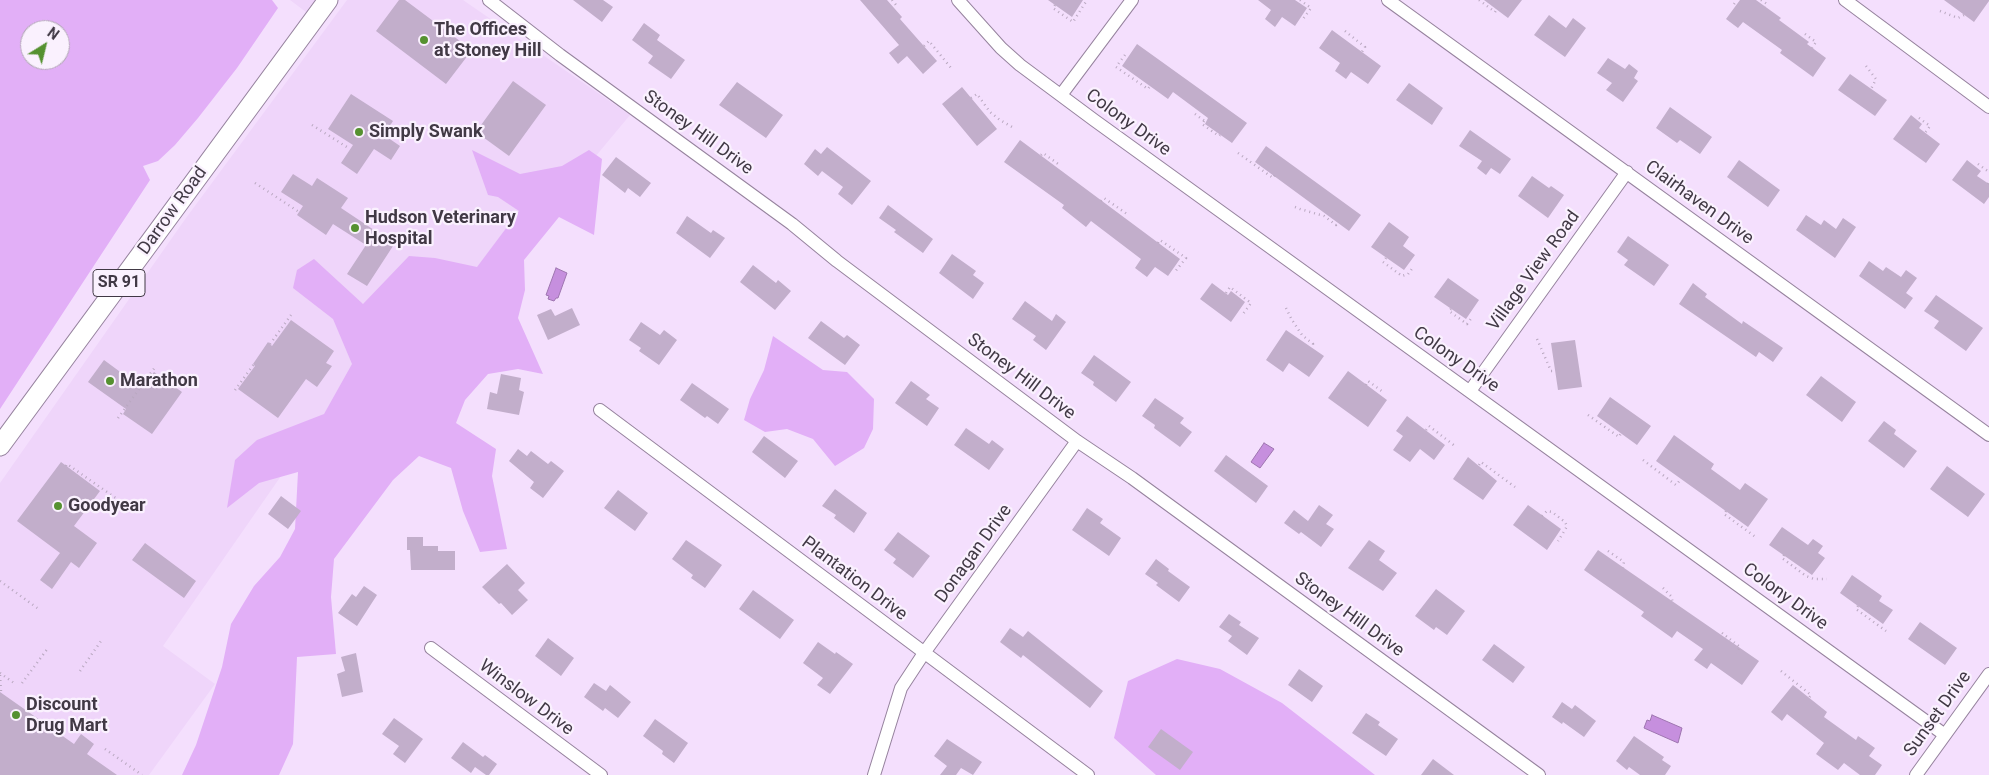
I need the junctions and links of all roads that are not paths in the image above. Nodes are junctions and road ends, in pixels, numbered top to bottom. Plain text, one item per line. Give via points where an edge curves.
1 (328, 0) edge
2 (489, 0) edge
3 (958, 0) edge
4 (1132, 0) edge
5 (1388, 0) edge
6 (1846, 0) edge
7 (1061, 95) junction
8 (1989, 107) edge
9 (1626, 172) junction
10 (1470, 390) junction
11 (600, 410) dead end
12 (1989, 435) edge
13 (1077, 441) junction
14 (0, 446) edge
15 (431, 648) dead end
16 (924, 653) junction
17 (1989, 674) edge
18 (1945, 735) junction
19 (601, 775) edge
20 (874, 775) edge
21 (1088, 775) edge
22 (1539, 775) edge
23 (1916, 775) edge

1 - 14 main road, Darrow Road / SR 91
2 - 13 street, Stoney Hill Drive via 792,224
3 - 7 street, Colony Drive via 1001,48
4 - 7 street
5 - 9 street, Clairhaven Drive
6 - 8 street
7 - 10 street, Colony Drive via 1327,290
9 - 10 street, Village View Road
9 - 12 street, Clairhaven Drive
10 - 18 street, Colony Drive
11 - 16 street, Plantation Drive
13 - 16 street, Donagan Drive
13 - 22 street, Stoney Hill Drive
15 - 19 street, Winslow Drive
16 - 20 street, Donagan Drive via 896,699
16 - 21 street, Plantation Drive
17 - 18 street, Sunset Drive
18 - 23 street, Sunset Drive

